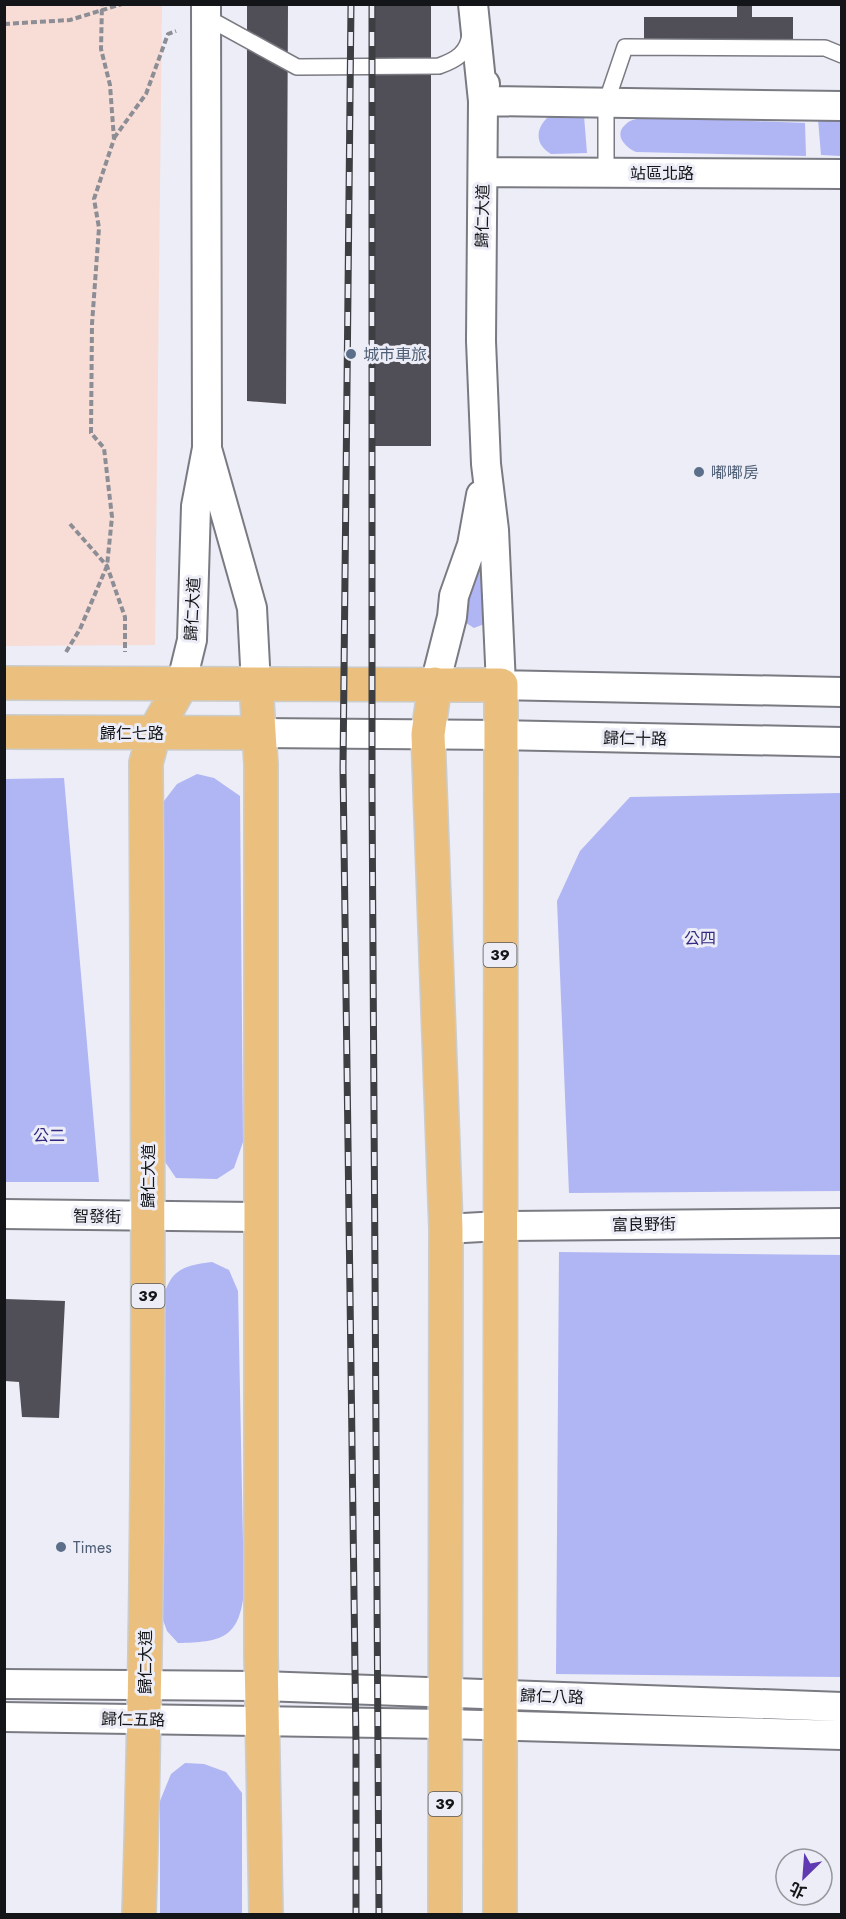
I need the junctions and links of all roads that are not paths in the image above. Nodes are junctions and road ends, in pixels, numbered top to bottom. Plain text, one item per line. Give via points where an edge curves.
1 (479, 6) edge
2 (206, 11) edge
3 (842, 54) edge
4 (483, 101) junction
5 (606, 103) junction
6 (842, 106) edge
7 (483, 172) junction
8 (606, 173) junction
9 (842, 174) edge
10 (207, 448) junction
11 (486, 464) junction
12 (4, 683) edge
13 (435, 684) junction
14 (181, 685) junction
15 (256, 685) junction
16 (501, 685) junction
17 (842, 692) edge
18 (4, 732) edge
19 (154, 733) junction
20 (259, 733) junction
21 (428, 734) junction
22 (501, 735) junction
23 (842, 742) edge
24 (4, 1214) edge
25 (148, 1217) junction
26 (262, 1217) junction
27 (842, 1223) edge
28 (500, 1226) junction
29 (446, 1229) junction
30 (4, 1684) edge
31 (145, 1684) junction
32 (262, 1686) junction
33 (842, 1707) edge
34 (445, 1708) junction
35 (500, 1710) junction
36 (4, 1717) edge
37 (145, 1719) junction
38 (262, 1721) junction
39 (842, 1735) edge
40 (139, 1914) edge
41 (266, 1914) edge
42 (445, 1914) edge
43 (500, 1914) edge

1 - 2 lane via 464,51 456,60 439,66 297,67
1 - 4 street, 歸仁大道
2 - 10 street, 歸仁大道
3 - 5 lane via 825,48 626,46
4 - 5 street
4 - 7 street, 歸仁大道
5 - 6 street
5 - 8 lane
7 - 8 street, 站區北路
7 - 11 street, 歸仁大道 via 481,341
8 - 9 street, 站區北路
10 - 14 street, 歸仁大道 via 196,506 192,640
10 - 15 street, 歸仁大道 via 252,608
11 - 13 street, 歸仁大道 via 472,545 454,596
11 - 16 street, 歸仁大道 via 494,530
12 - 14 main road
13 - 15 main road
13 - 16 main road
13 - 21 main road, 歸仁大道 / 39
14 - 15 main road
14 - 19 main road, 歸仁大道 / 39
15 - 20 main road, 歸仁大道
16 - 17 street
16 - 22 main road, 歸仁大道 / 39
18 - 19 main road, 歸仁七路
19 - 20 main road, 歸仁七路
19 - 25 main road, 歸仁大道 / 39 via 146,763
20 - 21 street, 歸仁十路
20 - 26 main road, 歸仁大道
21 - 22 street, 歸仁十路
21 - 29 main road, 歸仁大道 / 39
22 - 23 street, 歸仁十路
22 - 28 main road, 歸仁大道 / 39
24 - 25 street, 智發街
25 - 26 street, 智發街
25 - 31 main road, 歸仁大道 / 39
26 - 32 main road, 歸仁大道
27 - 28 street, 富良野街
28 - 29 street, 富良野街
28 - 35 main road, 歸仁大道 / 39
29 - 34 main road, 歸仁大道 / 39
30 - 31 street, 歸仁五路
31 - 32 street, 歸仁五路
31 - 37 main road, 歸仁大道 / 39
32 - 34 street, 歸仁八路
32 - 38 main road, 歸仁大道
33 - 35 street, 歸仁八路
34 - 35 street, 歸仁八路
34 - 38 street, 歸仁八路
34 - 42 main road, 歸仁大道 / 39
35 - 39 street, 歸仁八路
35 - 43 main road, 歸仁大道 / 39
36 - 37 street, 歸仁五路
37 - 38 street, 歸仁五路
37 - 40 main road, 歸仁大道 / 39
38 - 41 main road, 歸仁大道

